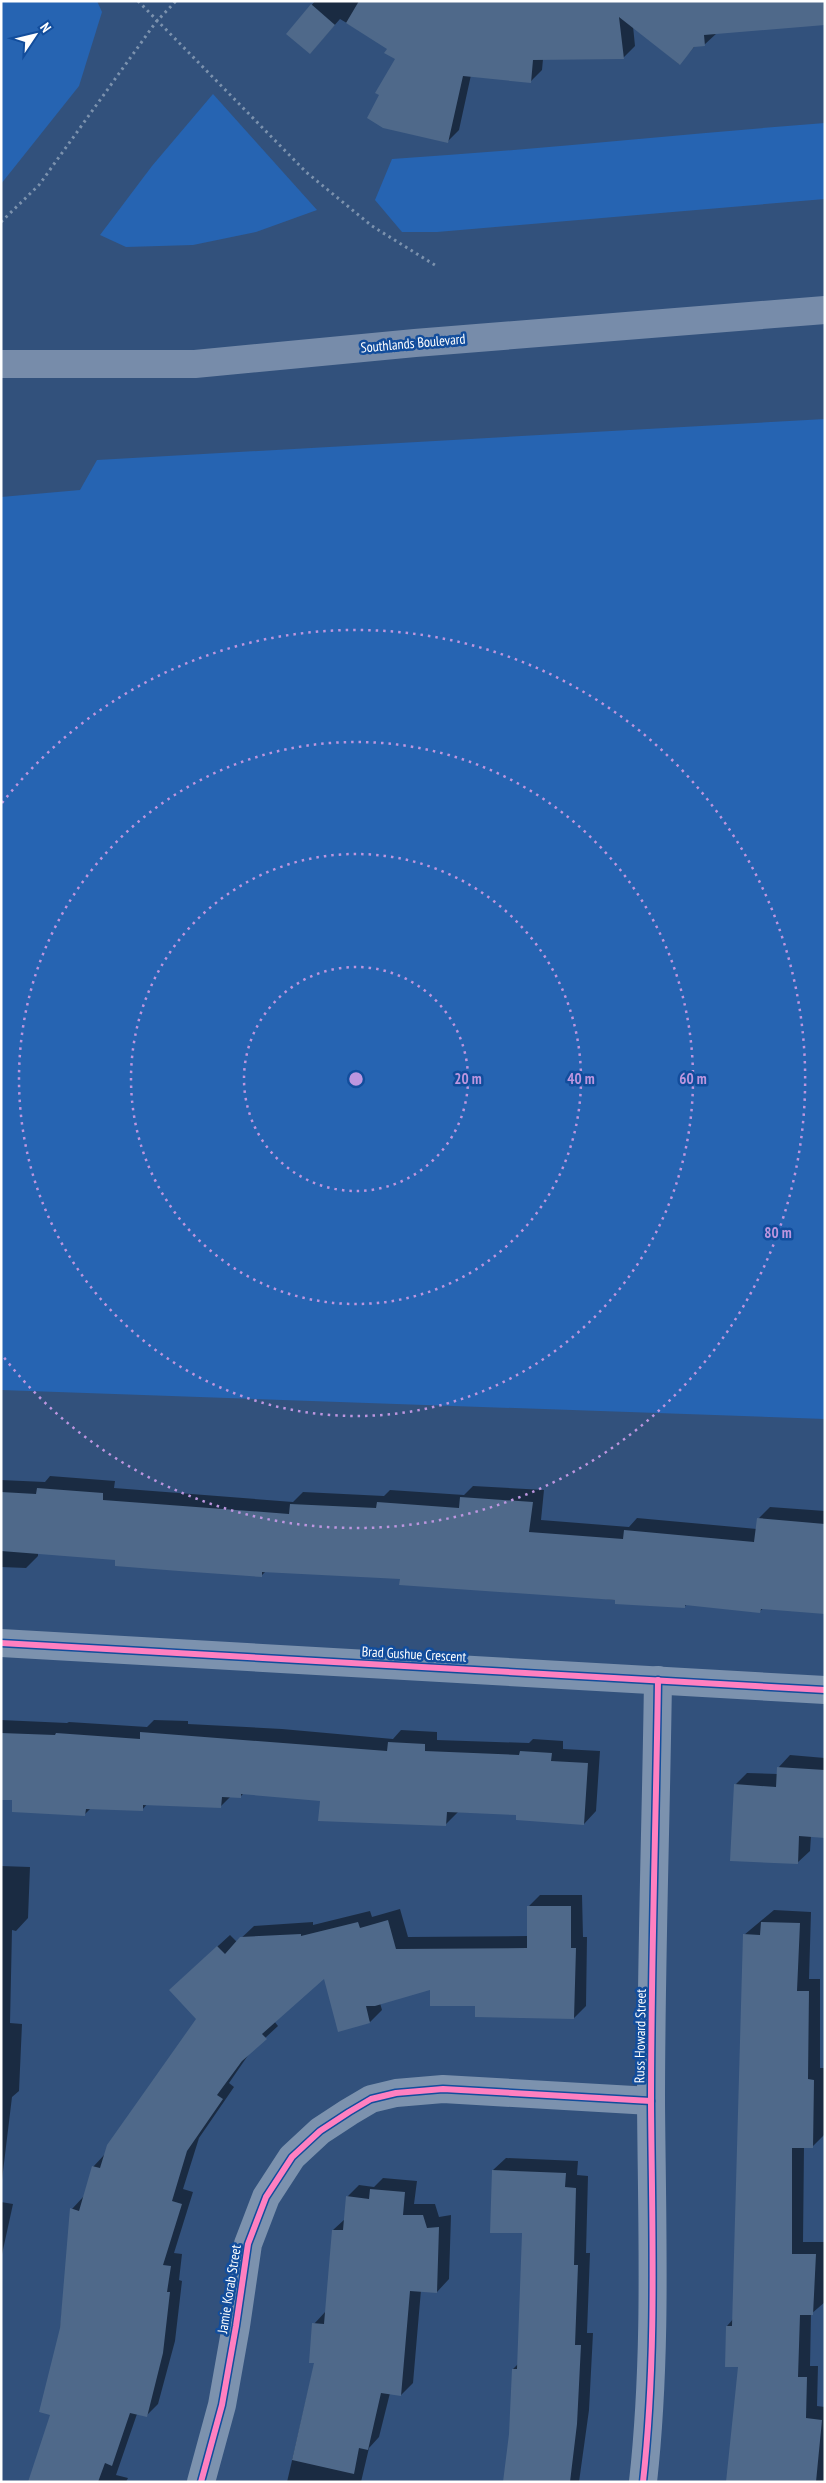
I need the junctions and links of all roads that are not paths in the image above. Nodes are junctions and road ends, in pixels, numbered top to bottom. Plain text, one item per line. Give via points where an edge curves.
1 (825, 310) edge
2 (1, 364) edge
3 (1, 1643) edge
4 (658, 1680) junction
5 (825, 1690) edge
6 (651, 2101) junction
7 (201, 2482) edge
8 (643, 2482) edge

1 - 2 main road, Southlands Boulevard via 195,364
3 - 4 street, Brad Gushue Crescent
4 - 5 street, Brad Gushue Crescent
4 - 6 street, Russ Howard Street
6 - 7 street, Jamie Korab Street via 421,2089 371,2100 320,2131 292,2157 266,2197 248,2244 222,2405
6 - 8 street, Russ Howard Street via 650,2418

